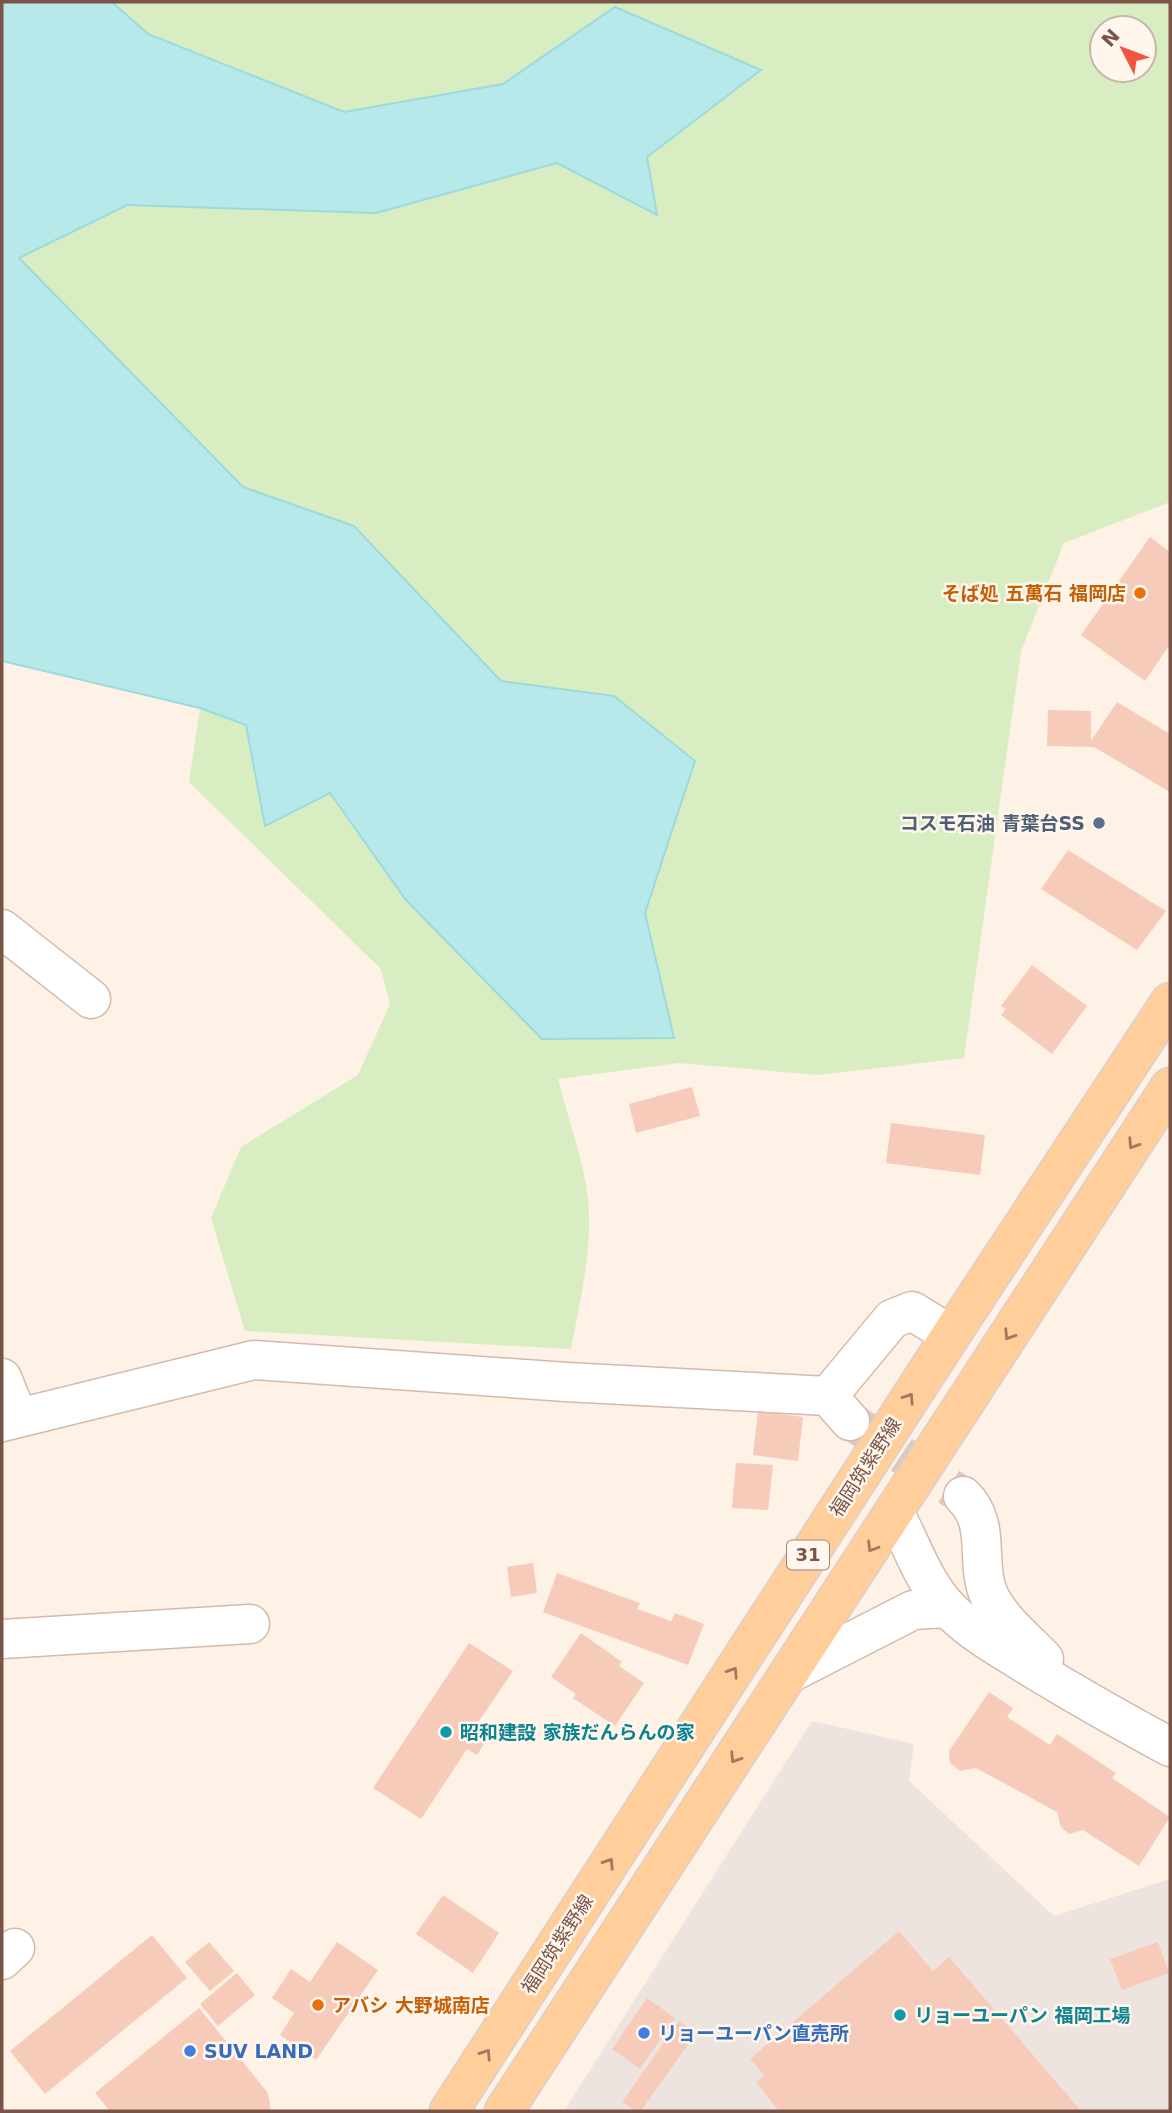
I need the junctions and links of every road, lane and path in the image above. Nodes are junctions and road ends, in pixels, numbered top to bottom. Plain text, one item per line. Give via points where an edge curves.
1 (2, 929) edge
2 (91, 999) dead end
3 (1170, 1002) edge
4 (1170, 1087) edge
5 (951, 1335) junction
6 (2, 1378) edge
7 (10, 1419) edge
8 (963, 1496) tunnel mouth
9 (894, 1512) junction
10 (947, 1608) junction
11 (250, 1624) dead end
12 (2, 1639) edge
13 (792, 1672) junction
14 (1082, 1698) junction
15 (1170, 1747) edge
16 (449, 2111) edge
17 (504, 2111) edge

1 - 2 street
3 - 5 main road, 福岡筑紫野線 / 31
4 -> 9 main road, 31
5 - 7 street via 912,1311 892,1319 839,1408 580,1383 254,1360
16 -> 5 main road, 福岡筑紫野線 / 31
6 - 7 street
8 - 14 street via 979,1520 988,1592 1001,1614
9 - 10 street
9 -> 13 main road, 31
10 - 13 street via 913,1610
10 - 14 street via 990,1642
11 - 12 street
13 -> 17 main road, 31
14 - 15 street

